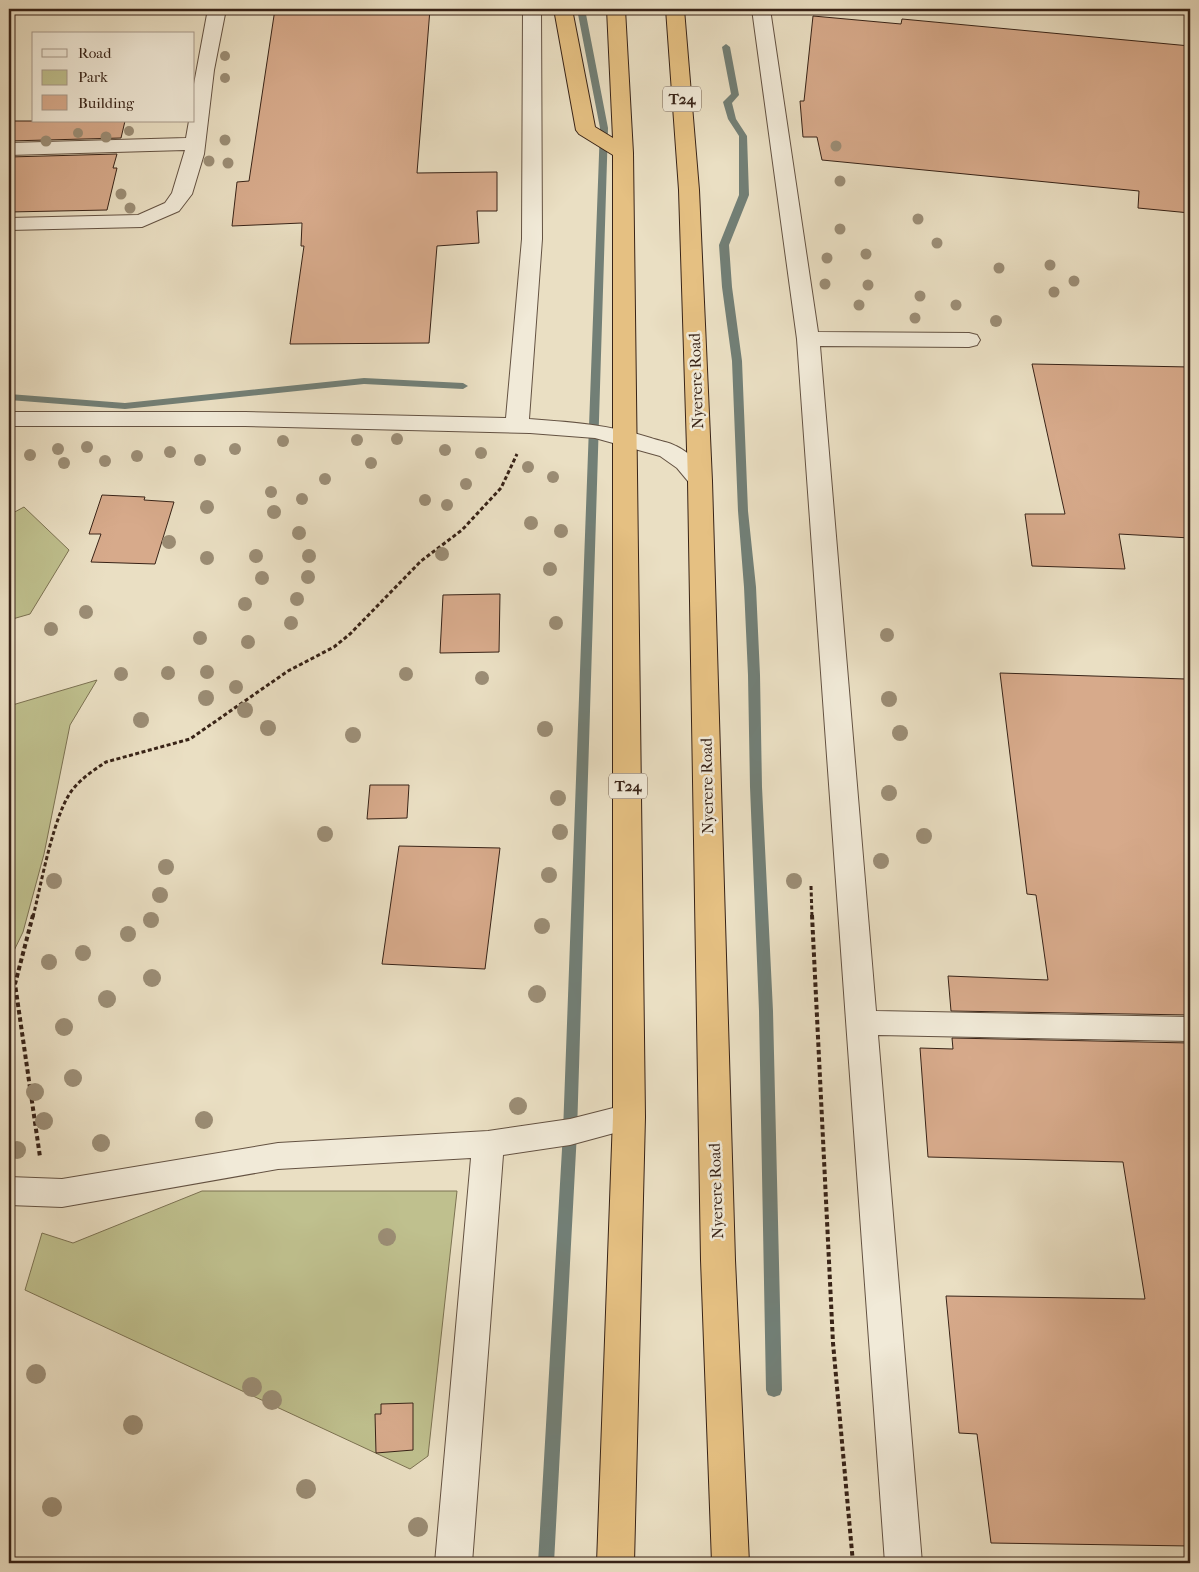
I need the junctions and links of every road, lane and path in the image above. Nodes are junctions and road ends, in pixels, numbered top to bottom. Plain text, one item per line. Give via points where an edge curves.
1 (217, 9) edge
2 (532, 9) edge
3 (563, 9) edge
4 (616, 9) edge
5 (675, 9) edge
6 (761, 9) edge
7 (195, 144) junction
8 (9, 149) edge
9 (623, 153) junction
10 (9, 224) edge
11 (808, 339) junction
12 (969, 340) dead end
13 (9, 418) edge
14 (523, 426) junction
15 (626, 438) junction
16 (700, 481) junction
17 (861, 1023) junction
18 (1190, 1029) edge
19 (629, 1117) junction
20 (488, 1144) junction
21 (24, 1192) edge
22 (454, 1563) edge
23 (616, 1563) edge
24 (730, 1563) edge
25 (904, 1563) edge

1 - 7 street
2 - 14 street via 532,239
3 - 9 highway via 586,130
4 - 9 highway, T24
5 - 16 highway, Nyerere Road / T24 via 689,190
6 - 11 street
7 - 8 street
7 - 10 street via 182,194 172,207 142,221
9 - 15 highway, T24
11 - 12 street
11 - 17 street
13 - 14 street via 245,419
14 - 15 street via 595,431
14 - 21 path via 501,488 462,530 421,561 334,647 288,672 190,739 106,762 73,789 61,810 15,984 41,1161
15 - 16 street via 668,451 685,463
15 - 19 highway, T24
16 - 24 highway, Nyerere Road / T24 via 718,1260
17 - 18 street
17 - 25 street
19 - 20 street via 570,1132
19 - 23 highway, T24
20 - 21 street via 278,1156 62,1193
20 - 22 street

